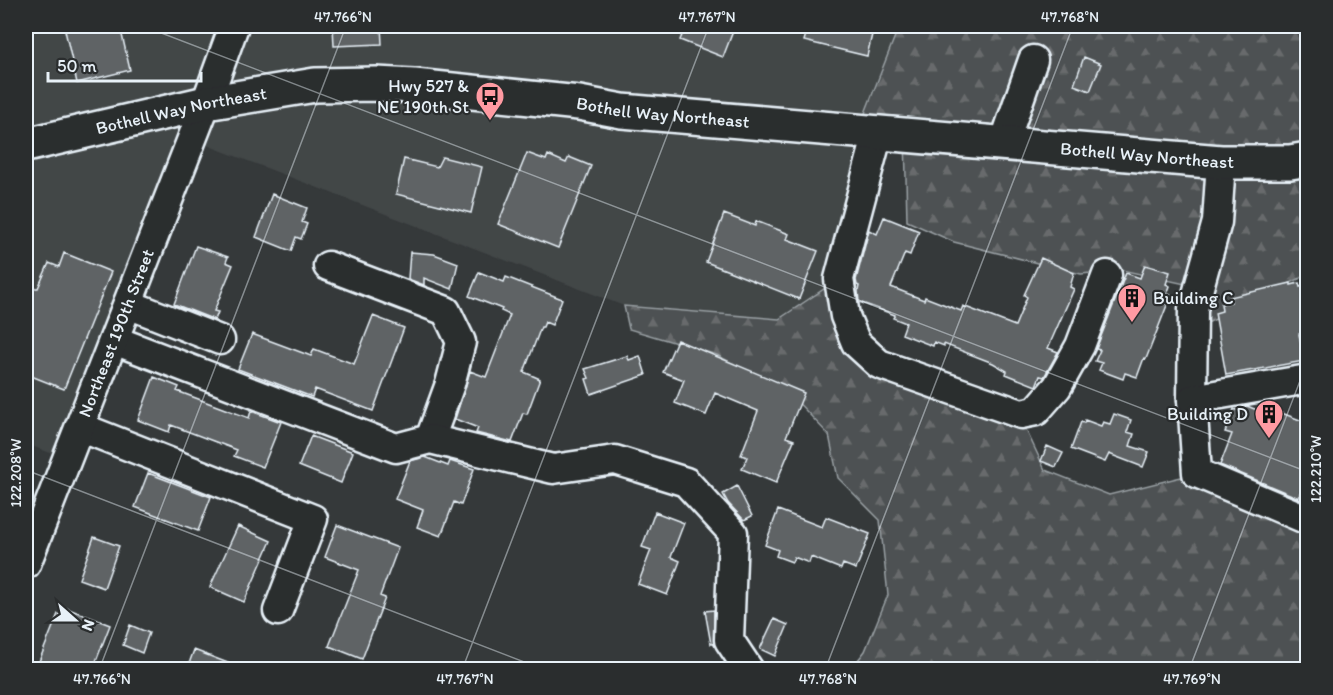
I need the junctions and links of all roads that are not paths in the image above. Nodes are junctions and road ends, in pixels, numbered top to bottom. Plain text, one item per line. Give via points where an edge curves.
1 (234, 26) edge
2 (1033, 60) dead end
3 (206, 103) junction
4 (878, 133) junction
5 (1004, 143) junction
6 (26, 144) edge
7 (1308, 159) edge
8 (1221, 162) junction
9 (328, 266) dead end
10 (1107, 275) dead end
11 (128, 304) junction
12 (114, 340) junction
13 (220, 340) dead end
14 (1308, 379) edge
15 (1192, 399) junction
16 (80, 427) junction
17 (430, 439) junction
18 (1308, 520) edge
19 (29, 546) edge
20 (278, 611) dead end
21 (749, 669) edge

1 - 3 street, Northeast 190th Street
2 - 5 street
3 - 4 main road, Bothell Way Northeast via 315,85 376,84
3 - 6 main road, Bothell Way Northeast
3 - 11 street, Northeast 190th Street
4 - 5 main road, Bothell Way Northeast
4 - 10 street via 839,279 845,316 856,343 879,364 1021,414 1036,411 1057,387 1080,346
5 - 8 main road, Bothell Way Northeast
7 - 8 main road, Bothell Way Northeast
8 - 15 street via 1217,222 1193,309
9 - 17 street via 446,311 461,342
11 - 12 street, Northeast 190th Street
11 - 13 street
12 - 16 street, Northeast 190th Street
12 - 17 street via 396,448
14 - 15 street
15 - 18 street via 1197,473
16 - 19 street, Northeast 190th Street
16 - 20 street via 313,519
17 - 21 street via 553,469 615,460 686,482 732,533 729,640

